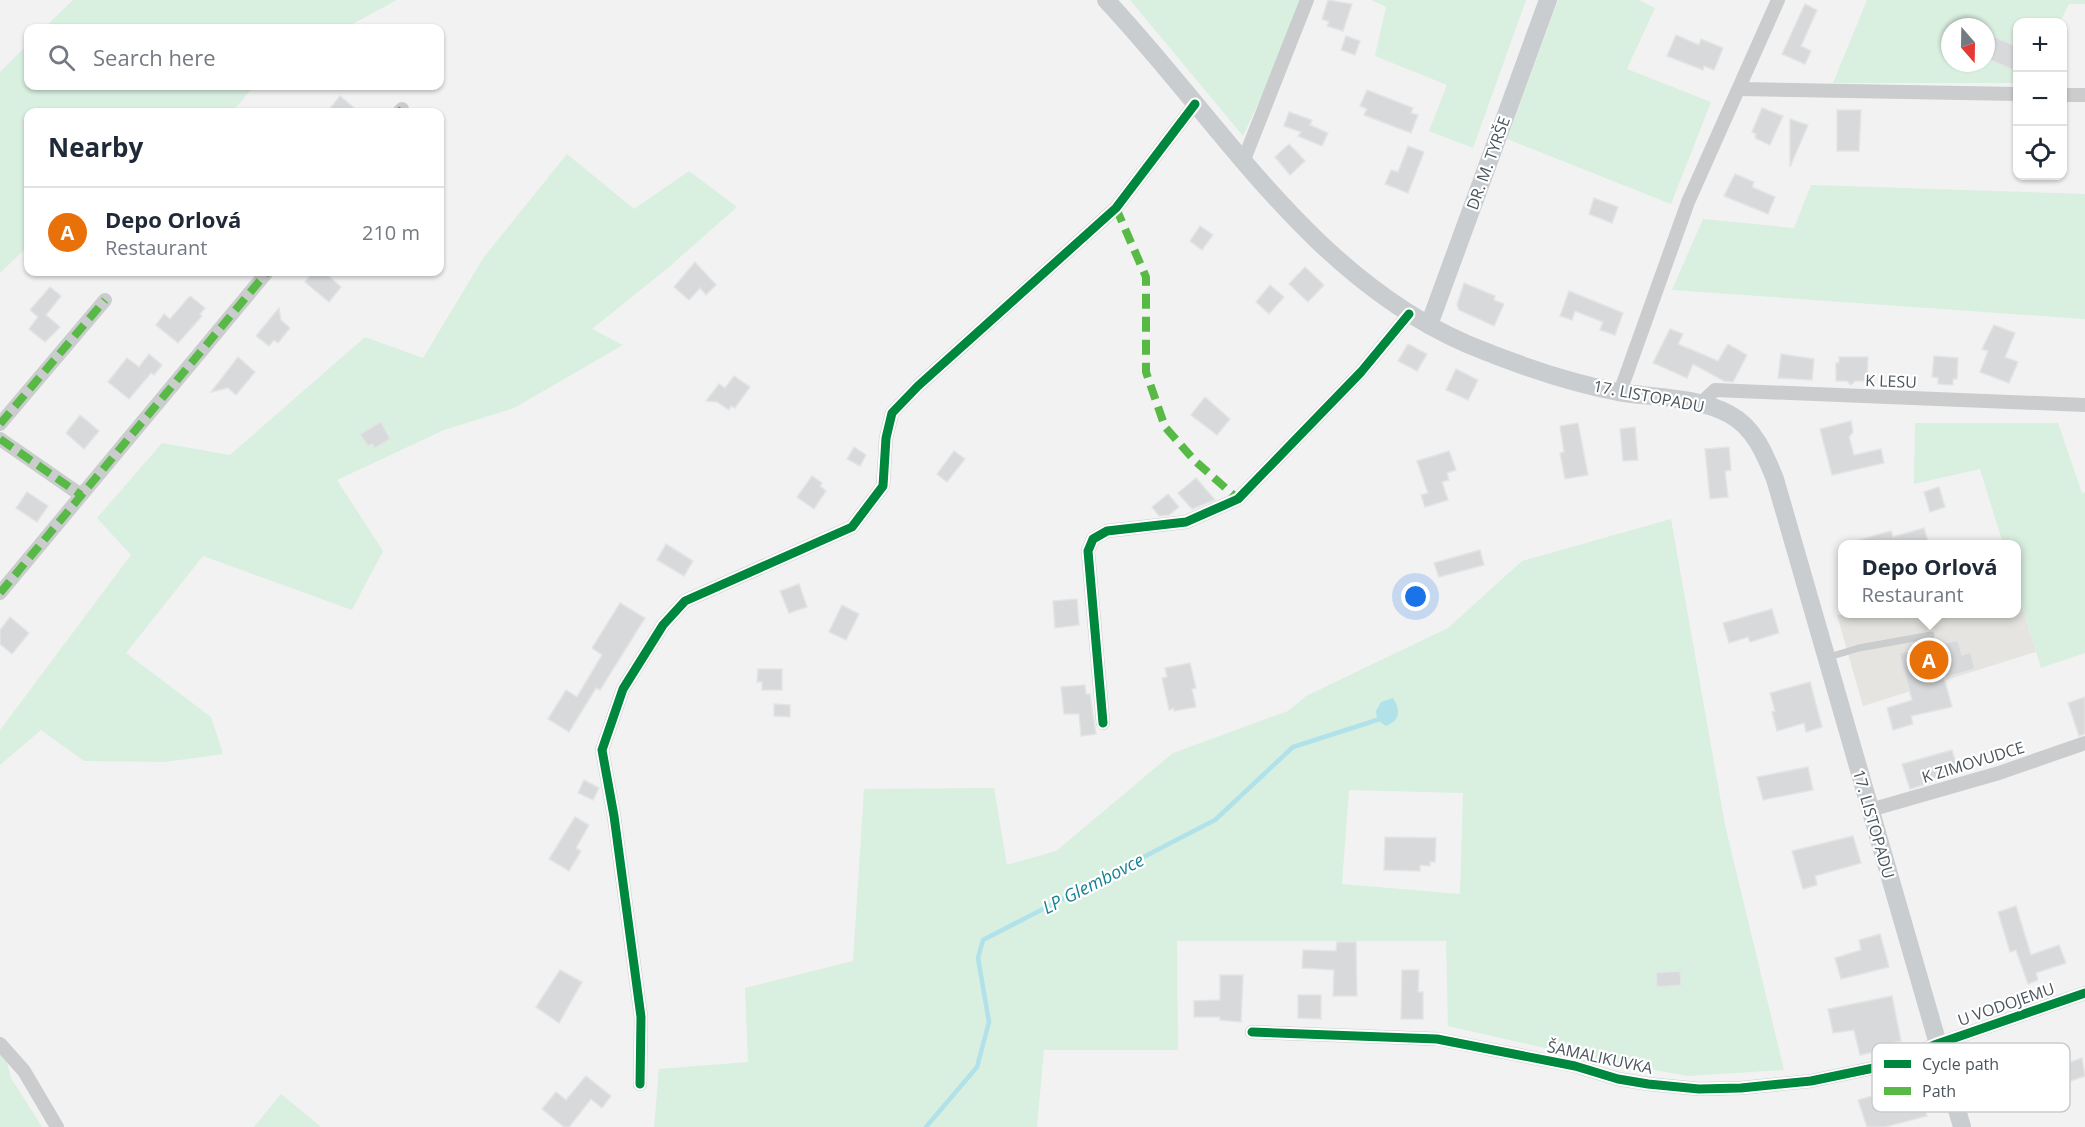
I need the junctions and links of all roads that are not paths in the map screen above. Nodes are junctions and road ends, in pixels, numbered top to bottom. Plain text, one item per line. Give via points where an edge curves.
1 (1106, 0) edge
2 (1307, 0) edge
3 (1548, 0) edge
4 (1778, 0) edge
5 (1739, 89) junction
6 (2013, 94) edge
7 (2067, 95) edge
8 (2085, 95) edge
9 (1195, 104) junction
10 (1243, 162) junction
11 (264, 276) edge
12 (105, 300) dead end
13 (1409, 314) junction
14 (1429, 325) junction
15 (1620, 392) junction
16 (1700, 404) junction
17 (2085, 405) edge
18 (0, 424) edge
19 (0, 439) edge
20 (81, 495) junction
21 (0, 593) edge
22 (1931, 634) dead end
23 (1826, 658) junction
24 (1103, 723) dead end
25 (2085, 743) edge
26 (1870, 810) junction
27 (2085, 993) edge
28 (1252, 1032) dead end
29 (1937, 1043) edge
30 (1940, 1043) edge
31 (0, 1044) edge
32 (1872, 1068) edge
33 (640, 1084) dead end
34 (1957, 1112) edge
35 (57, 1127) edge
36 (1962, 1127) edge

1 - 9 main road, 17. LISTOPADU
2 - 10 street
3 - 14 main road, DR. M. TYRŠE
4 - 5 street
5 - 6 street
5 - 15 street via 1688,202
7 - 8 street
9 - 10 main road, 17. LISTOPADU
9 - 33 street via 1116,208 891,413 883,486 852,527 685,601 663,625 623,689 602,750 641,1017
10 - 13 main road, 17. LISTOPADU via 1316,237
11 - 20 street
12 - 18 street
13 - 14 main road, 17. LISTOPADU
13 - 24 street via 1361,372 1238,499 1186,522 1107,531 1092,539 1088,551
14 - 15 main road, 17. LISTOPADU via 1522,365
15 - 16 main road, 17. LISTOPADU
16 - 17 street, K LESU via 1715,390
16 - 23 main road, 17. LISTOPADU via 1740,422 1767,458
19 - 20 street
20 - 21 street
22 - 23 lane
23 - 26 main road, 17. LISTOPADU
25 - 26 street, K ZIMOVUDCE via 1999,773
26 - 29 main road, 17. LISTOPADU
27 - 30 street, U VODOJEMU
28 - 32 street, ŠAMALIKUVKA via 1437,1039 1575,1066 1618,1079 1699,1089 1811,1081
31 - 35 street via 24,1071
34 - 36 main road, 17. LISTOPADU

